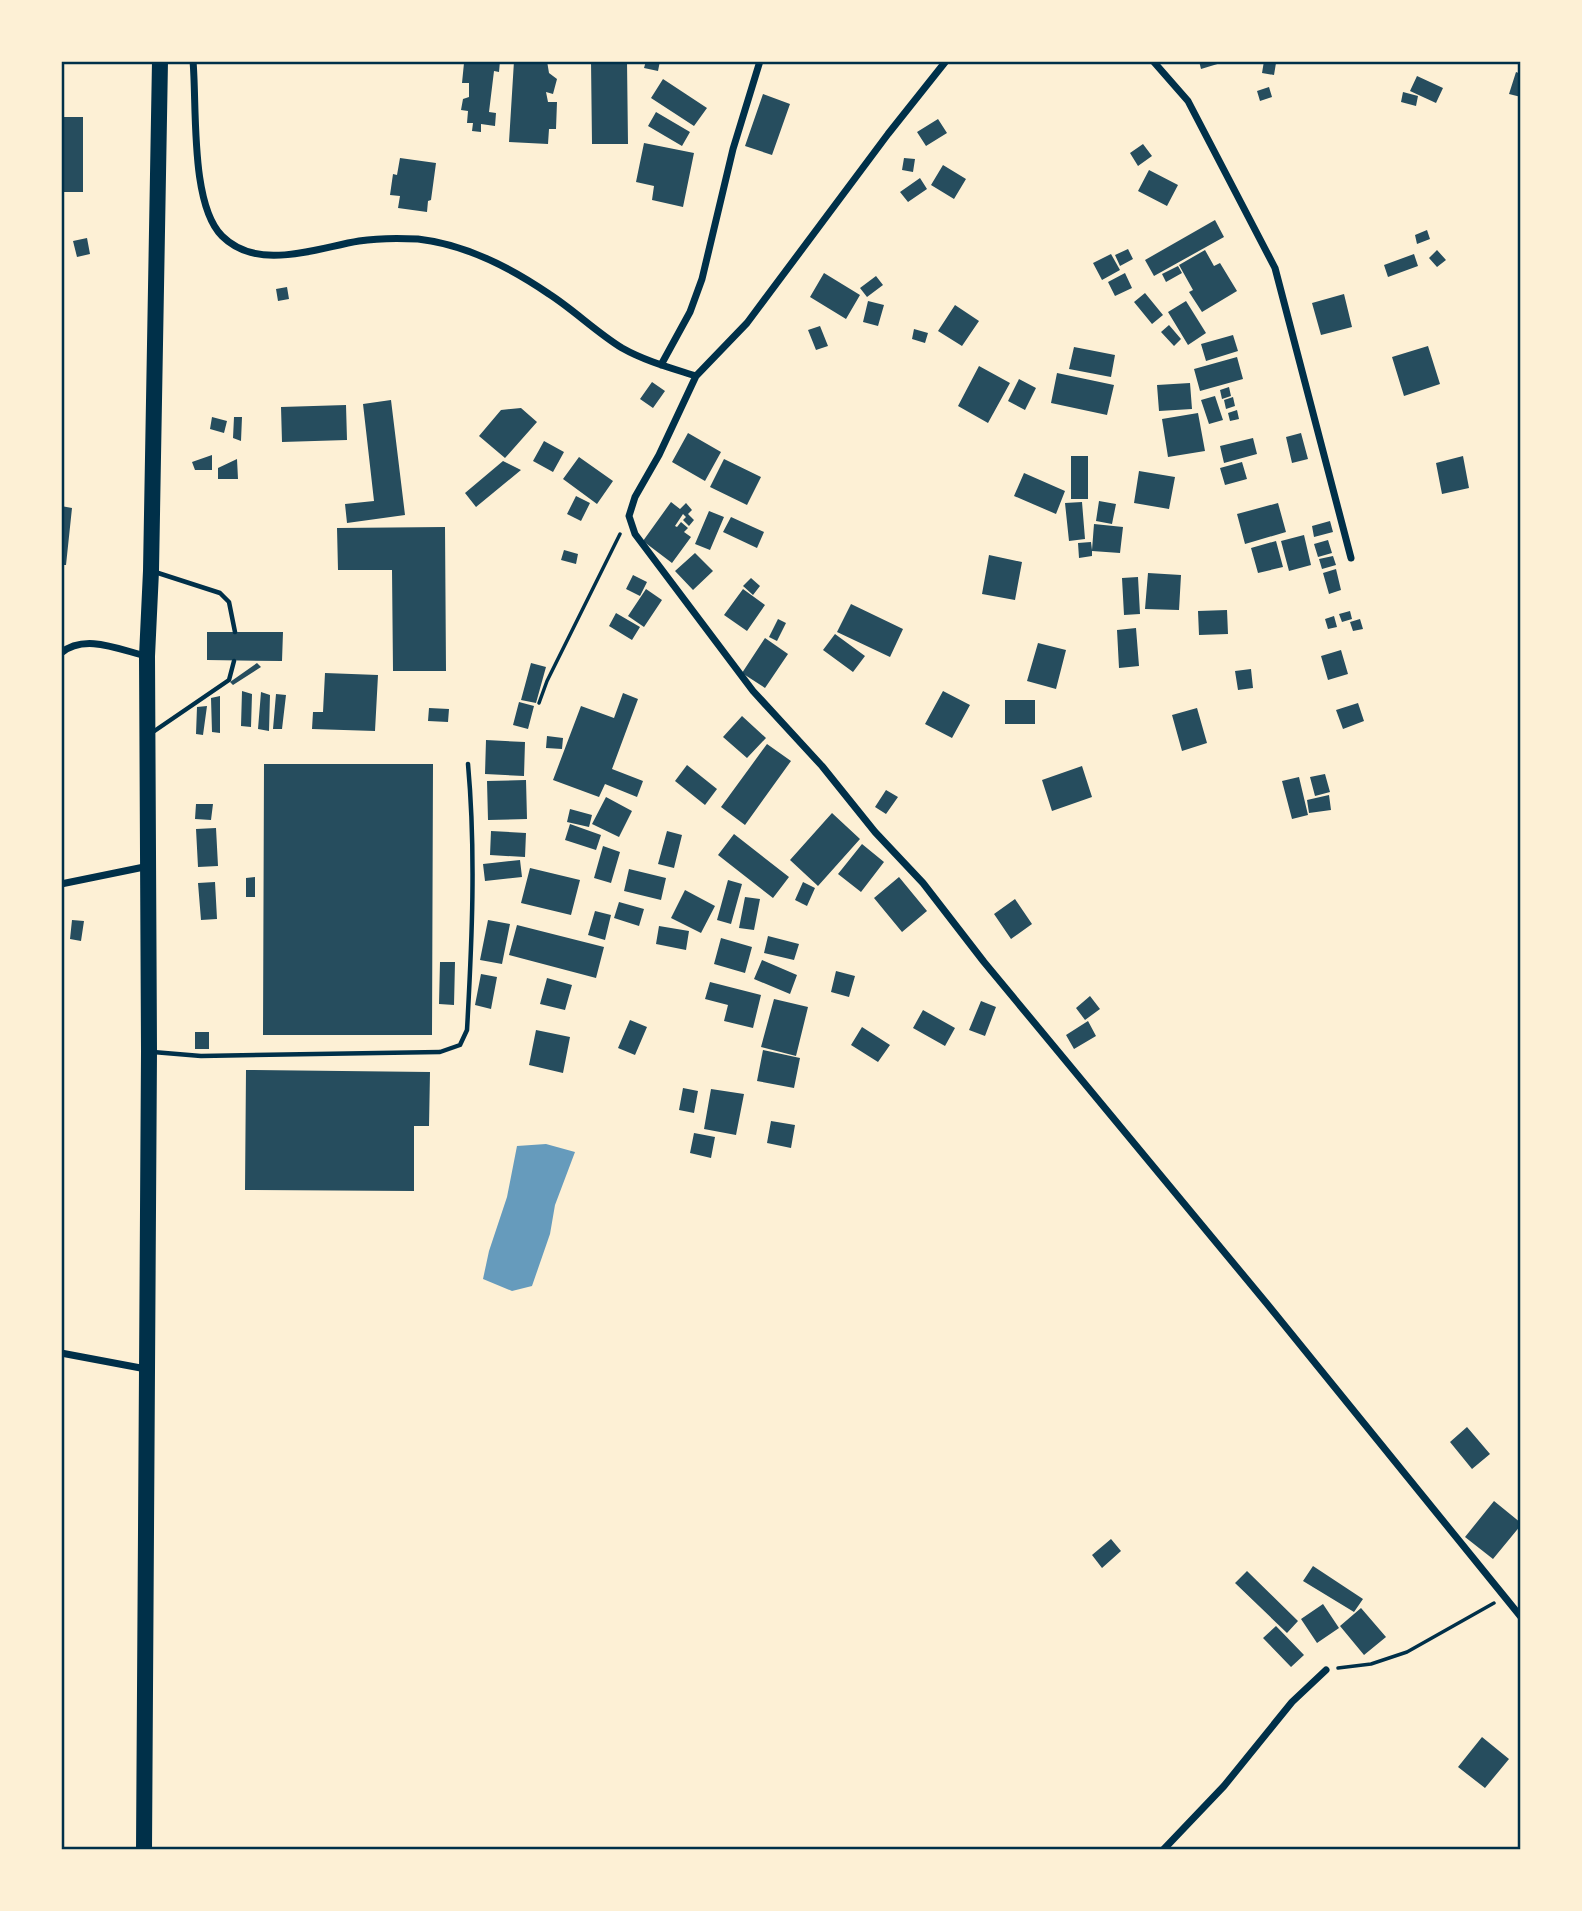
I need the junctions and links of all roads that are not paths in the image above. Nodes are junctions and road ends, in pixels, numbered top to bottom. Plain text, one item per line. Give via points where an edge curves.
1 (160, 61) edge
2 (193, 61) edge
3 (760, 61) edge
4 (946, 61) edge
5 (1153, 61) edge
6 (661, 365) junction
7 (696, 376) junction
8 (1351, 558) dead end
9 (151, 570) junction
10 (234, 632) dead end
11 (61, 653) edge
12 (147, 656) junction
13 (234, 661) dead end
14 (148, 735) junction
15 (468, 764) dead end
16 (149, 866) junction
17 (61, 884) edge
18 (149, 1051) junction
19 (61, 1353) edge
20 (146, 1369) junction
21 (1521, 1616) edge
22 (1326, 1670) road end
23 (144, 1850) edge
24 (1163, 1850) edge

1 - 9 highway
2 - 6 street via 199,177 208,214 220,235 237,249 254,254 298,254 383,239 446,245 509,269 620,347
3 - 6 street via 702,279
4 - 7 street via 747,323
5 - 8 street via 1188,101 1275,268
6 - 7 street
7 - 21 street via 635,498 629,516 635,534 752,691 923,883
9 - 10 lane via 220,593 229,602
9 - 12 highway
11 - 12 street via 89,642
12 - 14 highway
13 - 14 lane via 229,680
14 - 16 highway
15 - 18 lane via 473,927 467,1030 460,1045 440,1052 201,1056
16 - 17 street
16 - 18 highway
18 - 20 highway
19 - 20 street
20 - 23 highway
22 - 24 street via 1292,1702 1224,1786

